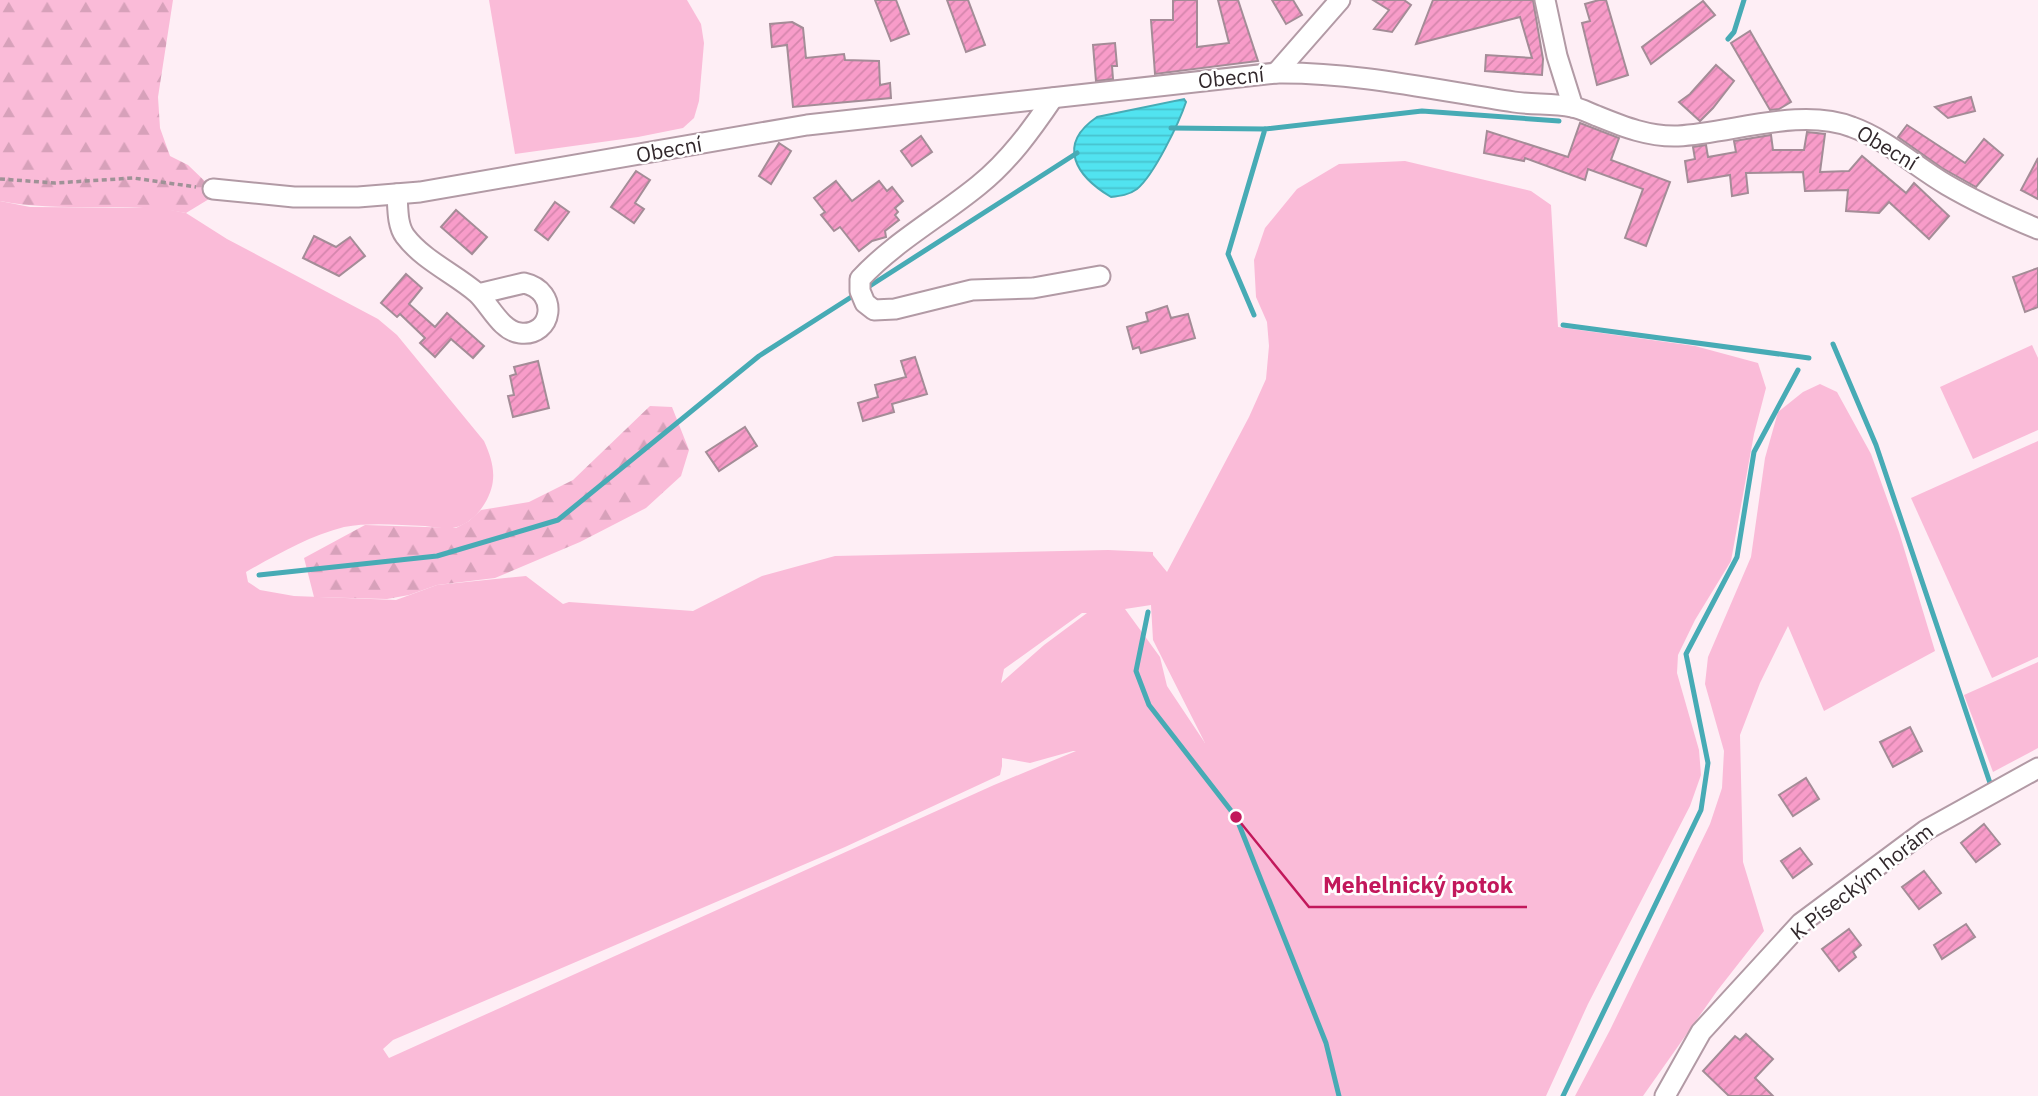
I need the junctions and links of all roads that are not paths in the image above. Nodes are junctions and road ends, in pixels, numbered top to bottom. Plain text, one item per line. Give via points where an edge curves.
1 (1340, 0) edge
2 (1545, 0) edge
3 (1276, 73) junction
4 (1054, 98) junction
5 (1573, 107) junction
6 (213, 189) road end
7 (397, 194) junction
8 (2038, 229) edge
9 (1100, 276) dead end
10 (478, 294) dead end
11 (2038, 768) edge
12 (1665, 1096) edge

1 - 3 street
2 - 5 street via 1556,56
3 - 4 street, Obecní
3 - 5 street, Obecní via 1391,81
4 - 7 street, Obecní via 807,125
4 - 9 street via 1023,141 981,184 875,263 859,279 860,292 864,303 874,310 895,309 972,290 1033,288
5 - 8 street, Obecní via 1656,136 1812,118 1852,126 1975,201
6 - 7 street, Obecní via 295,197
7 - 10 street via 404,235
11 - 12 street, K Píseckým horám via 1926,830 1801,923 1701,1032

